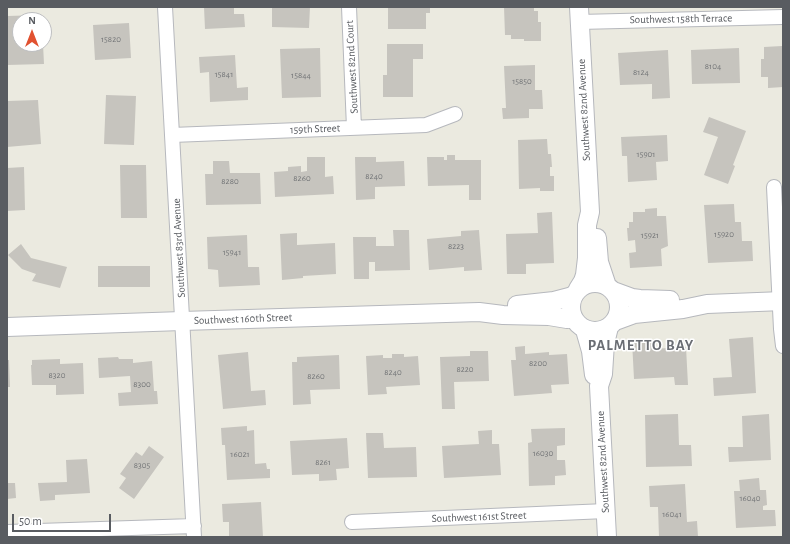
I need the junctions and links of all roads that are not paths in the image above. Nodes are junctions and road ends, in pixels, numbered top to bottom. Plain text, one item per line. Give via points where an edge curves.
1 (165, 7) edge
2 (349, 7) edge
3 (579, 15) edge
4 (783, 17) edge
5 (455, 114) dead end
6 (354, 128) junction
7 (172, 135) junction
8 (774, 187) dead end
9 (590, 212) junction
10 (610, 289) junction
11 (576, 292) junction
12 (781, 301) edge
13 (706, 304) junction
14 (479, 312) junction
15 (182, 321) junction
16 (579, 324) junction
17 (612, 324) junction
18 (7, 328) edge
19 (783, 346) edge
20 (599, 386) junction
21 (606, 512) junction
22 (352, 522) dead end
23 (7, 532) edge
24 (194, 532) edge
25 (607, 537) edge

1 - 7 street, Southwest 83rd Avenue
2 - 6 street, Southwest 82nd Court
3 - 4 street, Southwest 158th Terrace
3 - 9 street, Southwest 82nd Avenue
5 - 6 street, 159th Street via 426,125
6 - 7 street, 159th Street
7 - 15 street, Southwest 83rd Avenue
8 - 12 street
9 - 10 street, Southwest 82nd Avenue via 596,226 599,262
9 - 11 street, Southwest 82nd Avenue via 585,275
10 - 11 street via 592,283
10 - 13 street via 640,299 682,300
10 - 17 street via 619,305
11 - 14 street, Southwest 160th Street via 554,301 502,306
11 - 16 street via 570,307
12 - 13 street
12 - 19 street
13 - 17 street via 634,314
14 - 15 street, Southwest 160th Street
14 - 16 street, Southwest 160th Street via 548,316
15 - 18 street, Southwest 160th Street
15 - 24 street, Southwest 83rd Avenue
16 - 17 street via 589,331 602,330
16 - 20 street, Southwest 82nd Avenue via 591,351 594,377
17 - 20 street, Southwest 82nd Avenue via 605,343 603,374
20 - 21 street, Southwest 82nd Avenue
21 - 22 street, Southwest 161st Street
21 - 25 street, Southwest 82nd Avenue
23 - 24 street

